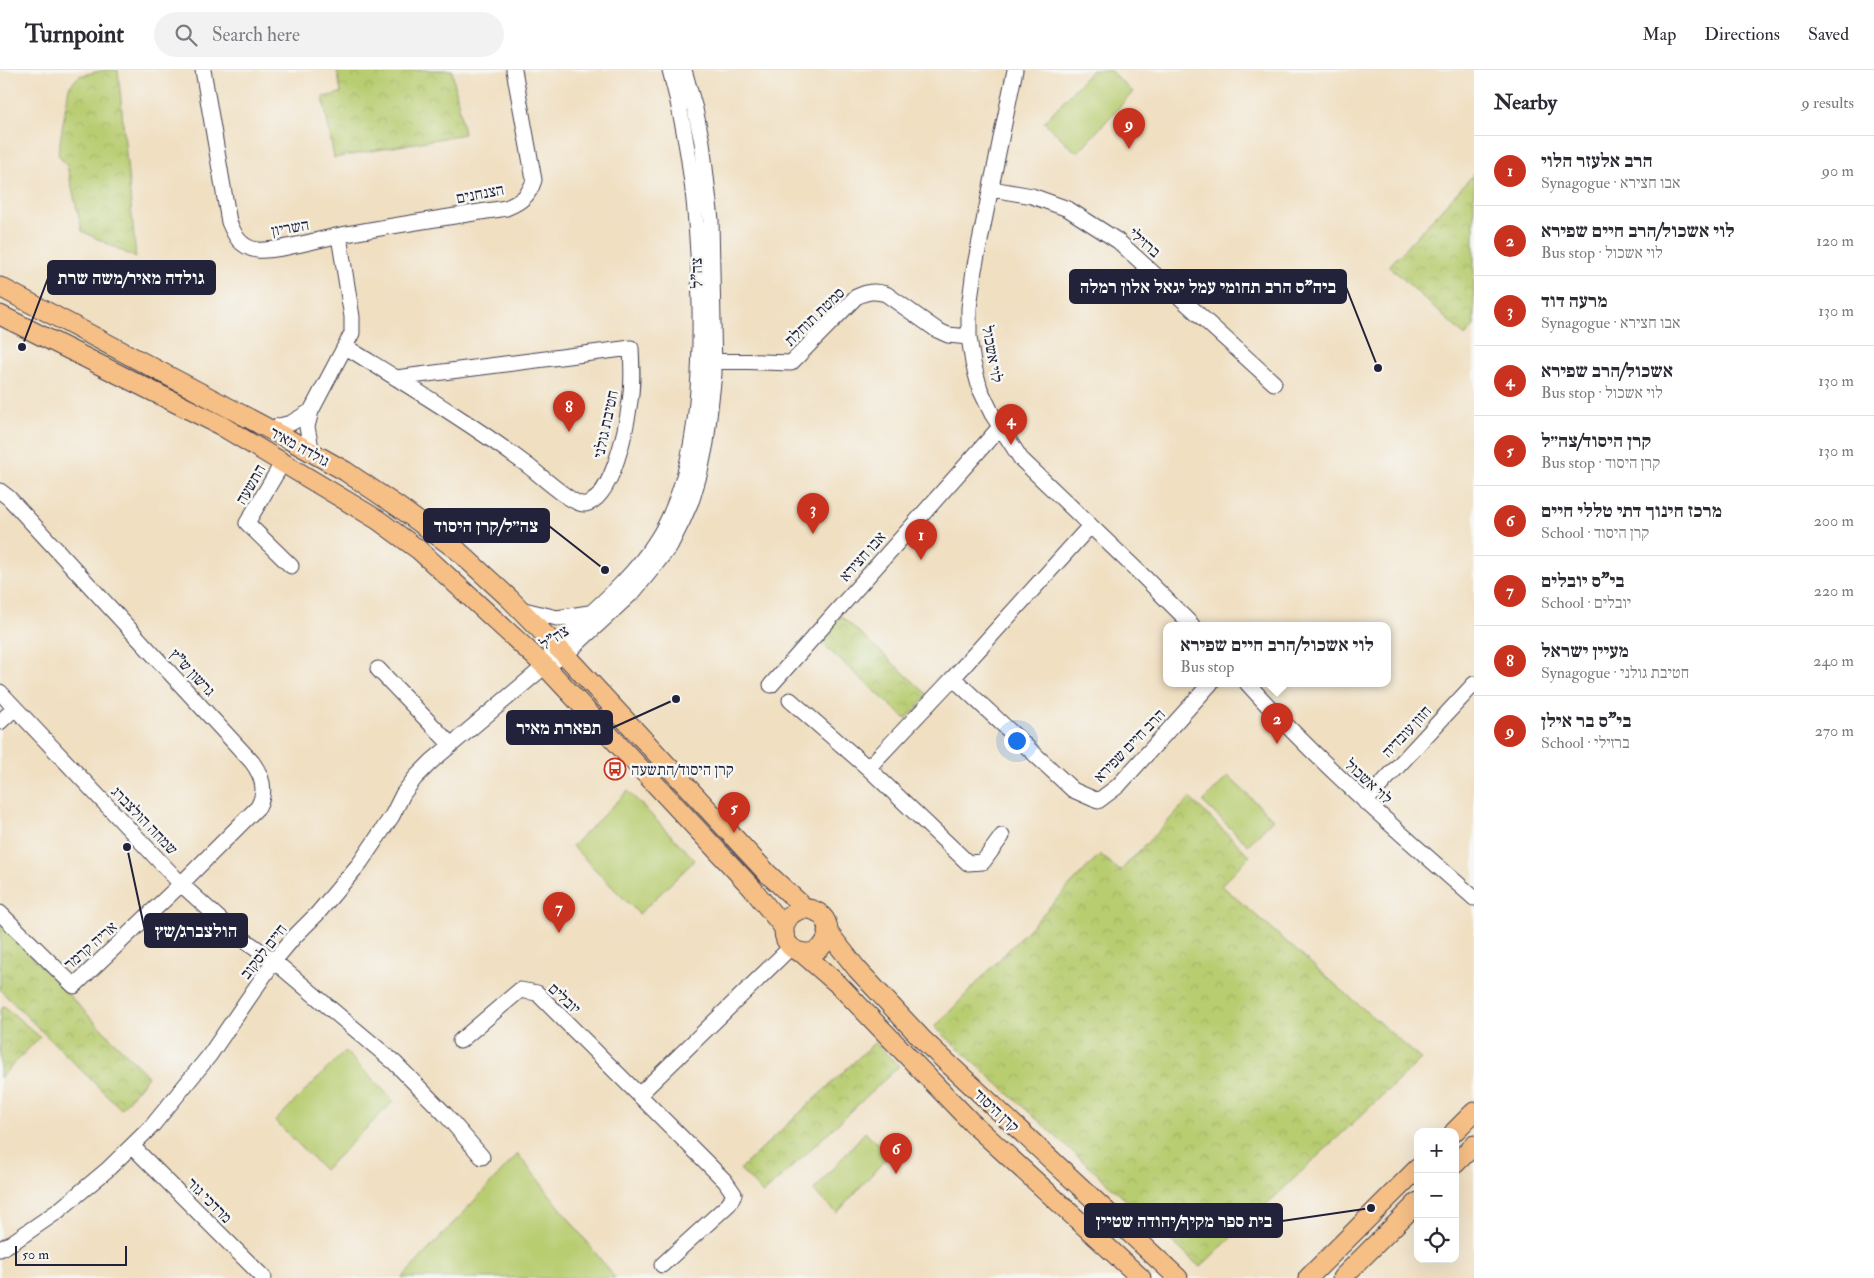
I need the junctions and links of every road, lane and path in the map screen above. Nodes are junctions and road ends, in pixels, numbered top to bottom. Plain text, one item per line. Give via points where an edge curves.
1 (203, 70) edge
2 (514, 70) edge
3 (670, 70) edge
4 (684, 70) edge
5 (1016, 70) edge
6 (992, 189) junction
7 (339, 236) junction
8 (0, 287) edge
9 (0, 315) edge
10 (969, 337) junction
11 (346, 347) junction
12 (707, 360) junction
13 (396, 378) junction
14 (1274, 383) dead end
15 (311, 411) junction
16 (1000, 427) junction
17 (268, 429) junction
18 (312, 453) junction
19 (283, 462) junction
20 (0, 491) edge
21 (1090, 526) junction
22 (291, 566) dead end
23 (520, 609) junction
24 (590, 613) junction
25 (1189, 622) edge
26 (560, 650) junction
27 (545, 666) junction
28 (378, 669) dead end
29 (953, 678) junction
30 (1474, 684) edge
31 (771, 685) dead end
32 (1207, 687) edge
33 (1251, 687) edge
34 (0, 692) edge
35 (790, 700) dead end
36 (15, 708) junction
37 (0, 722) edge
38 (451, 745) junction
39 (868, 768) junction
40 (1364, 802) junction
41 (1002, 836) dead end
42 (181, 884) junction
43 (1474, 898) edge
44 (806, 909) junction
45 (0, 913) edge
46 (784, 928) junction
47 (828, 931) junction
48 (796, 950) junction
49 (274, 961) junction
50 (460, 1041) dead end
51 (639, 1095) junction
52 (1474, 1112) edge
53 (1458, 1128) edge
54 (1474, 1145) edge
55 (132, 1146) junction
56 (482, 1157) dead end
57 (1459, 1160) edge
58 (1414, 1172) edge
59 (1414, 1206) edge
60 (0, 1248) edge
61 (662, 1265) dead end
62 (264, 1278) edge
63 (1141, 1278) edge
64 (1178, 1278) edge
65 (1308, 1278) edge
66 (1342, 1278) edge

1 - 7 street, השריון via 235,238 257,250
2 - 7 street, הצנחנים via 534,180 524,199 506,208
3 - 12 street, צה"ל via 688,145
4 - 12 street, צה"ל via 702,142 712,220
5 - 6 street, לוי אשכול
6 - 10 street, לוי אשכול via 974,270
6 - 14 street, ברזילי via 1032,196 1068,209 1118,241
7 - 11 street via 352,317 352,333
8 - 17 main road, גולדה מאיר
9 - 19 main road, גולדה מאיר via 220,425
10 - 12 street, סמטת תוחלת via 948,335 937,330 878,291 856,297 791,363
10 - 16 street, לוי אשכול via 980,389
11 - 13 street, חטיבת גולני
11 - 15 street
12 - 24 street, צה"ל via 700,373 692,441 679,494 658,539 624,580
12 - 26 street, צה"ל via 714,374 704,453 692,499 670,546 635,590
13 - 13 street, חטיבת גולני via 553,358 631,348 631,400 618,455 600,496 583,504
15 - 17 street via 291,423
15 - 18 street via 307,426
16 - 21 street, לוי אשכול via 1022,459
16 - 31 street, אבו חצירא
17 - 18 main road, גולדה מאיר
18 - 23 main road, גולדה מאיר via 400,508 450,545
19 - 22 street, התשעה via 247,523
19 - 27 main road, גולדה מאיר via 378,520 419,550
20 - 42 street, גרשון ש"ץ via 259,772 264,788 258,807
21 - 25 street, לוי אשכול
21 - 29 street
23 - 24 street via 557,618
23 - 26 main road, גולדה מאיר
24 - 26 street, צה"ל
26 - 27 street, צה"ל
26 - 44 main road via 768,874
27 - 38 street, חיים לסקוב
27 - 46 main road via 752,888
28 - 38 street
29 - 32 street, הרב חיים שפירא via 1073,790 1098,801 1118,786
29 - 39 street
30 - 40 street, חזון עובדיה
33 - 40 street, לוי אשכול
34 - 36 street, שמחה הולצברג
35 - 39 street
36 - 37 street
36 - 42 street, שמחה הולצברג
38 - 49 street, חיים לסקוב via 415,778 360,863
39 - 41 street via 968,863 983,862
40 - 43 street, לוי אשכול
42 - 45 street, אריה קרמר via 74,986
42 - 49 street, שמחה הולצברג via 235,933
44 - 46 main road via 792,914
44 - 47 main road via 821,916
46 - 48 main road via 785,939
47 - 48 main road via 817,950
47 - 64 main road, קרן היסוד via 857,969 923,1040
48 - 51 street
48 - 63 main road, קרן היסוד via 839,985 971,1122
49 - 55 street, חיים לסקוב via 209,1056
49 - 56 street, שמחה הולצברג via 395,1063 446,1114
50 - 51 street, יובלים via 520,990 537,993
51 - 61 street, יובלים via 725,1181 734,1194 728,1204
52 - 53 main road
54 - 57 main road
55 - 60 street, חיים לסקוב via 58,1211
55 - 62 street, מרדכי גור
58 - 65 main road
59 - 66 main road

